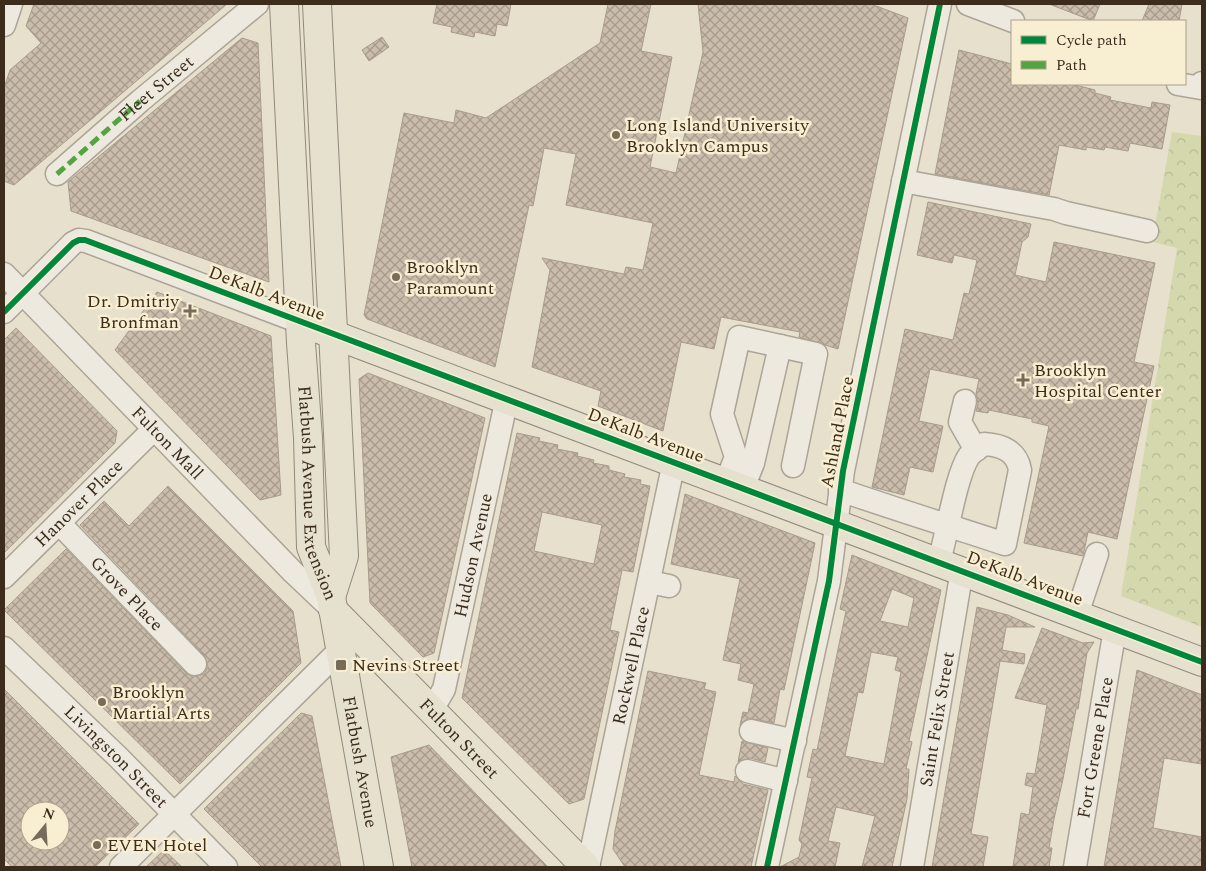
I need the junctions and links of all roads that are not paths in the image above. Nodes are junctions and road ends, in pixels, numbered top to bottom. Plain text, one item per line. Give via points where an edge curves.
1 (11, 4) edge
2 (257, 4) edge
3 (284, 4) edge
4 (316, 4) edge
5 (940, 4) edge
6 (968, 4) edge
7 (1011, 20) edge
8 (4, 25) edge
9 (1186, 84) edge
10 (1202, 85) edge
11 (57, 174) dead end
12 (903, 180) junction
13 (1147, 231) dead end
14 (4, 274) edge
15 (23, 294) junction
16 (4, 312) edge
17 (300, 322) junction
18 (332, 334) junction
19 (780, 346) junction
20 (507, 398) junction
21 (965, 401) dead end
22 (154, 429) junction
23 (976, 450) junction
24 (674, 462) junction
25 (793, 466) dead end
26 (735, 485) junction
27 (840, 490) junction
28 (836, 522) junction
29 (59, 523) junction
30 (949, 526) junction
31 (1097, 554) dead end
32 (951, 566) junction
33 (4, 577) edge
34 (332, 603) junction
35 (1077, 614) junction
36 (1115, 628) junction
37 (4, 648) edge
38 (340, 650) junction
39 (1202, 662) edge
40 (195, 664) dead end
41 (432, 710) junction
42 (751, 731) dead end
43 (794, 741) junction
44 (747, 771) dead end
45 (786, 780) junction
46 (173, 814) junction
47 (121, 867) edge
48 (226, 867) edge
49 (379, 867) edge
50 (587, 867) edge
51 (768, 867) edge
52 (912, 867) edge
53 (1075, 867) edge

1 - 8 street
2 - 11 street, Fleet Street
3 - 17 main road, Flatbush Avenue Extension
4 - 18 main road, Flatbush Avenue Extension
5 - 12 street, Ashland Place
6 - 7 street
9 - 10 street
12 - 13 street via 1054,209
12 - 27 street, Ashland Place
14 - 15 street, Fulton Mall
15 - 16 street
15 - 17 street, DeKalb Avenue via 78,240
15 - 22 street, Fulton Mall
17 - 18 main road, DeKalb Avenue
17 - 34 main road, Flatbush Avenue Extension via 311,547
18 - 20 main road, DeKalb Avenue
18 - 34 main road, Flatbush Avenue Extension via 344,556
19 - 25 street via 816,354
19 - 26 street via 753,463
19 - 26 street via 738,337 722,414 736,457
20 - 24 main road, DeKalb Avenue
20 - 41 street, Hudson Avenue via 444,689
21 - 23 street via 960,422
22 - 29 street, Hanover Place
22 - 34 street, Fulton Mall via 293,572
23 - 30 street, Saint Felix Street via 969,457 962,474
23 - 30 street via 984,444 994,445 1011,452 1018,460 1020,470 1005,544
24 - 26 main road, DeKalb Avenue
24 - 50 street, Rockwell Place via 659,584
26 - 28 main road, DeKalb Avenue
27 - 28 street, Ashland Place
27 - 30 street
28 - 32 main road, DeKalb Avenue
28 - 43 street, Ashland Place via 829,581
29 - 33 street, Hanover Place
29 - 40 street, Grove Place
30 - 32 street, Saint Felix Street
31 - 35 street
32 - 35 main road, DeKalb Avenue
32 - 52 street, Saint Felix Street
34 - 38 main road, Flatbush Avenue
34 - 41 main road, Fulton Street
35 - 36 main road, DeKalb Avenue
36 - 39 main road, DeKalb Avenue
36 - 53 street, Fort Greene Place
37 - 46 street, Livingston Street
38 - 46 street
38 - 49 main road, Flatbush Avenue
41 - 50 main road, Fulton Street
42 - 43 street
43 - 45 street, Ashland Place
44 - 45 street
45 - 51 street, Ashland Place
46 - 47 street
46 - 48 street, Livingston Street

